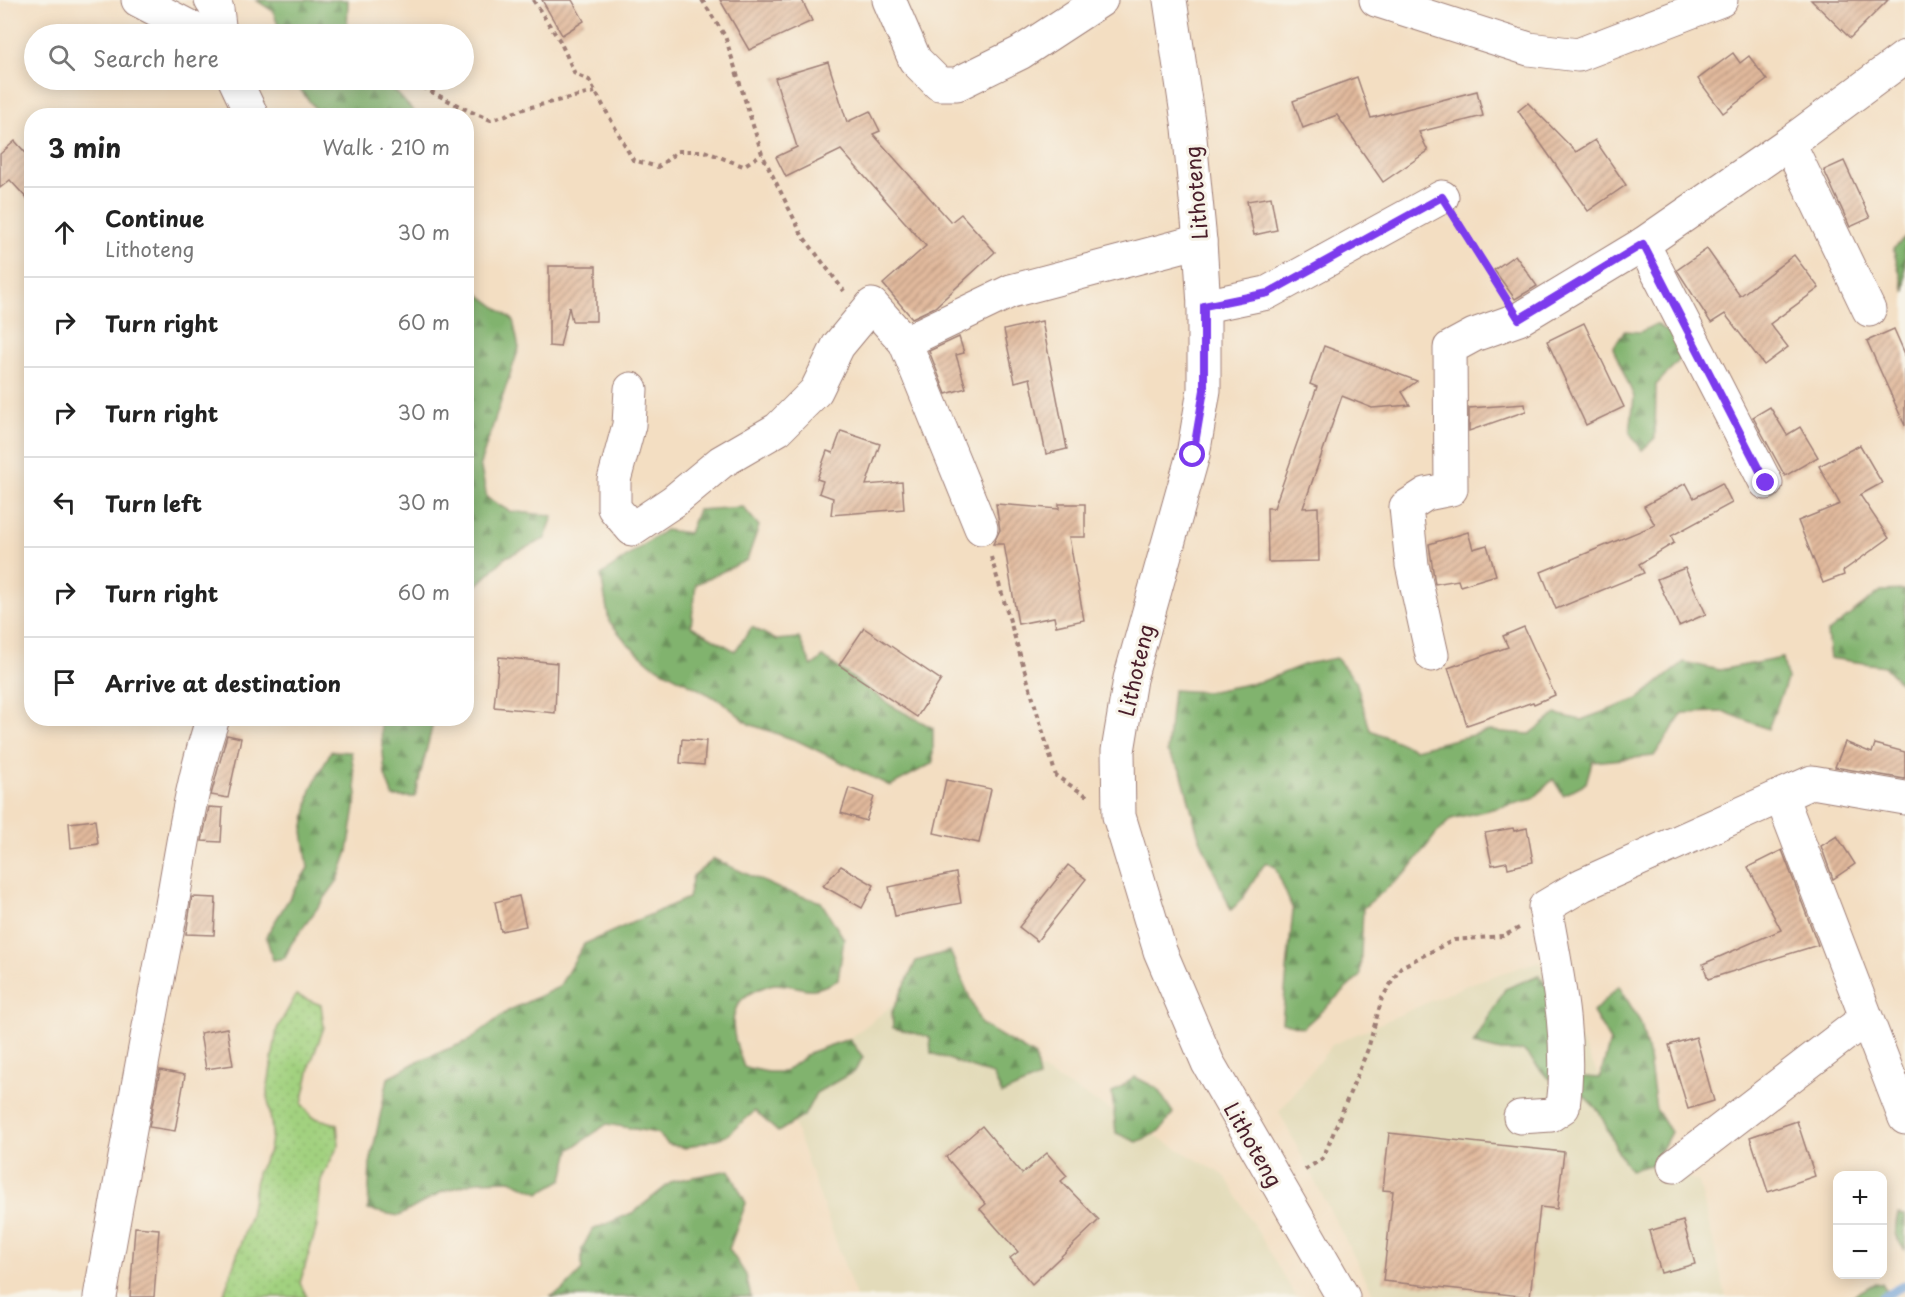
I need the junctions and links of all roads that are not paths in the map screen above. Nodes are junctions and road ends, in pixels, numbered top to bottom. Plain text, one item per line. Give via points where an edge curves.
1 (138, 0) edge
2 (211, 0) edge
3 (889, 0) edge
4 (1101, 0) edge
5 (1170, 0) edge
6 (1376, 0) edge
7 (1721, 0) edge
8 (184, 24) edge
9 (219, 24) edge
10 (1905, 57) edge
11 (1789, 143) junction
12 (1442, 197) road end
13 (1200, 241) junction
14 (1643, 244) junction
15 (1204, 306) junction
16 (1869, 310) dead end
17 (905, 342) junction
18 (632, 389) dead end
19 (1766, 483) dead end
20 (981, 528) road end
21 (1432, 655) dead end
22 (210, 726) edge
23 (1781, 796) junction
24 (1905, 798) edge
25 (1865, 1019) junction
26 (1520, 1117) dead end
27 (1905, 1118) edge
28 (1674, 1166) dead end
29 (100, 1297) edge
30 (1343, 1297) edge

1 - 8 street
2 - 9 street
3 - 4 street via 915,60 939,84 957,84 1020,53
5 - 13 street, Lithoteng via 1190,128
6 - 7 street via 1529,49 1578,55
10 - 11 street
11 - 14 street
11 - 16 street
12 - 15 street via 1268,293
13 - 15 street, Lithoteng
13 - 17 street via 1011,291
14 - 19 street
14 - 21 street via 1519,319 1450,348 1450,489 1426,494 1406,507 1412,565
15 - 30 street, Lithoteng via 1201,411 1193,455 1130,678 1118,751 1119,816 1160,951 1208,1063
17 - 18 street via 872,305 838,346 816,391 778,429 721,462 674,501 632,528 614,508 615,480 629,424
17 - 20 street
22 - 29 street via 147,1023
23 - 24 street via 1812,782
23 - 25 street
23 - 26 street via 1582,885 1545,907 1564,1012 1568,1075 1563,1107 1551,1115
25 - 27 street
25 - 28 street

